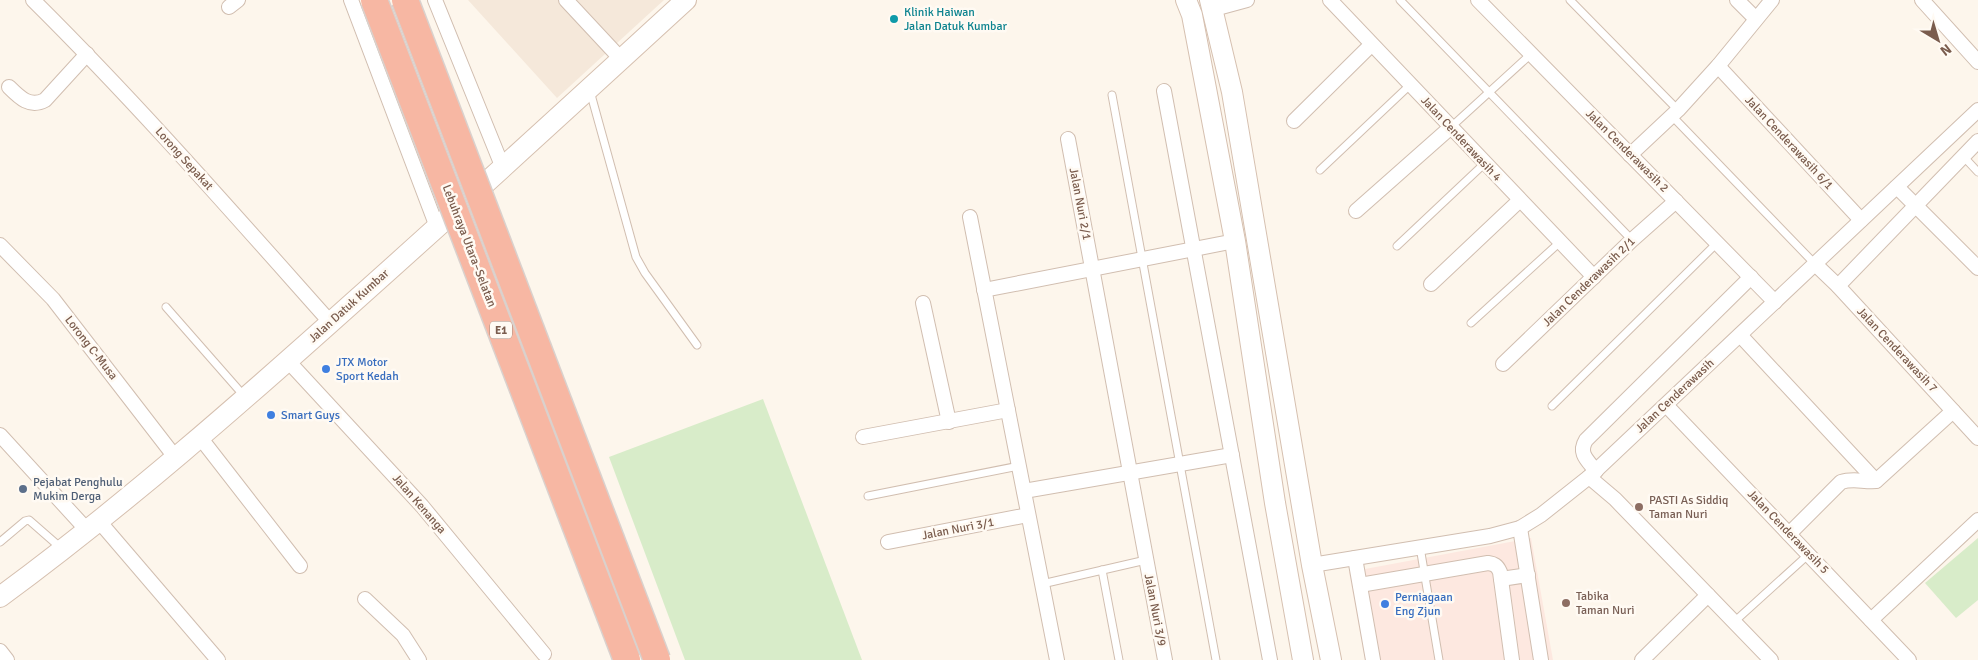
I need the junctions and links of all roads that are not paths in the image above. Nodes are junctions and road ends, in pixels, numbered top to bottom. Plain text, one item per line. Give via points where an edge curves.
1 (33, 0) edge
2 (350, 0) edge
3 (374, 0) edge
4 (404, 0) edge
5 (435, 0) edge
6 (566, 0) edge
7 (686, 0) edge
8 (1186, 0) edge
9 (1245, 0) edge
10 (1330, 0) edge
11 (1400, 0) edge
12 (1478, 0) edge
13 (1570, 0) edge
14 (1737, 0) edge
15 (1772, 0) edge
16 (1922, 0) edge
17 (1212, 5) edge
18 (1756, 19) junction
19 (1371, 45) junction
20 (87, 54) junction
21 (1531, 54) junction
22 (622, 59) junction
23 (1978, 62) edge
24 (1718, 66) junction
25 (1410, 85) junction
26 (9, 87) dead end
27 (590, 88) junction
28 (1164, 91) dead end
29 (1488, 92) junction
30 (1112, 95) dead end
31 (1978, 110) edge
32 (1675, 113) junction
33 (1294, 121) dead end
34 (1451, 126) junction
35 (1068, 139) dead end
36 (1978, 142) edge
37 (1630, 154) junction
38 (1963, 156) junction
39 (1484, 164) junction
40 (503, 168) junction
41 (1320, 170) dead end
42 (1978, 172) edge
43 (1897, 187) junction
44 (1520, 200) junction
45 (1676, 201) junction
46 (1915, 205) junction
47 (1356, 211) dead end
48 (970, 217) dead end
49 (1861, 220) junction
50 (437, 227) junction
51 (1235, 240) junction
52 (1632, 240) junction
53 (1560, 242) junction
54 (1717, 243) junction
55 (0, 245) edge
56 (1397, 246) dead end
57 (1194, 249) junction
58 (1142, 259) junction
59 (1815, 264) junction
60 (1092, 268) junction
61 (1978, 268) edge
62 (1594, 277) junction
63 (1751, 277) junction
64 (1432, 284) dead end
65 (1838, 286) junction
66 (984, 290) junction
67 (1775, 302) junction
68 (923, 303) dead end
69 (166, 307) dead end
70 (331, 323) junction
71 (1471, 323) dead end
72 (1740, 335) junction
73 (697, 345) dead end
74 (288, 361) junction
75 (1503, 364) dead end
76 (245, 398) junction
77 (1666, 405) junction
78 (1552, 406) dead end
79 (1008, 410) junction
80 (1953, 411) junction
81 (949, 422) junction
82 (0, 435) edge
83 (199, 436) junction
84 (864, 437) dead end
85 (1978, 438) edge
86 (1232, 455) junction
87 (175, 457) junction
88 (1180, 464) junction
89 (1018, 466) junction
90 (1130, 472) junction
91 (1592, 474) junction
92 (1876, 481) junction
93 (1024, 491) junction
94 (868, 496) dead end
95 (1028, 515) junction
96 (1978, 520) edge
97 (92, 525) junction
98 (1520, 528) junction
99 (1789, 534) junction
100 (0, 542) edge
101 (888, 542) dead end
102 (1420, 547) junction
103 (62, 549) junction
104 (1809, 554) junction
105 (1355, 558) junction
106 (1146, 560) junction
107 (1312, 565) junction
108 (300, 566) dead end
109 (1102, 570) junction
110 (1424, 574) junction
111 (1528, 575) junction
112 (1501, 579) junction
113 (1042, 584) junction
114 (1360, 585) junction
115 (4, 591) edge
116 (1708, 595) junction
117 (366, 599) dead end
118 (1871, 620) junction
119 (1734, 622) junction
120 (0, 650) edge
121 (547, 657) edge
122 (8, 660) edge
123 (218, 660) edge
124 (419, 660) edge
125 (627, 660) edge
126 (656, 660) edge
127 (1057, 660) edge
128 (1119, 660) edge
129 (1165, 660) edge
130 (1216, 660) edge
131 (1270, 660) edge
132 (1303, 660) edge
133 (1330, 660) edge
134 (1373, 660) edge
135 (1439, 660) edge
136 (1512, 660) edge
137 (1541, 660) edge
138 (1642, 660) edge
139 (1771, 660) edge
140 (1909, 660) edge

1 - 20 street, Lorong Sepakat
2 - 50 street
3 - 125 highway, Lebuhraya Utara–Selatan / E1, bridge
4 - 126 highway, E1, bridge
5 - 40 street
6 - 22 street
7 - 22 main road, Jalan Datuk Kumbar
8 - 51 main road via 1192,15
9 - 17 street
10 - 19 street, Jalan Cenderawasih 4
11 - 29 lane
12 - 21 street, Jalan Cenderawasih 2
13 - 32 lane
14 - 18 street
15 - 18 street
16 - 23 street
17 - 107 main road via 1232,92
18 - 24 street
19 - 25 street, Jalan Cenderawasih 4
19 - 33 street
20 - 26 street via 39,103 26,102
20 - 70 street, Lorong Sepakat
21 - 29 lane
21 - 37 street, Jalan Cenderawasih 2
22 - 27 main road, Jalan Datuk Kumbar
24 - 32 street
24 - 49 street, Jalan Cenderawasih 6/1
25 - 34 street, Jalan Cenderawasih 4
25 - 41 lane
27 - 40 main road, Jalan Datuk Kumbar
27 - 73 lane via 636,257
28 - 57 street
29 - 34 lane
29 - 52 lane
30 - 58 lane
31 - 43 street, Jalan Cenderawasih
32 - 37 street
32 - 59 lane
34 - 39 street, Jalan Cenderawasih 4
34 - 47 street
35 - 60 street, Jalan Nuri 2/1
36 - 38 street
37 - 45 street, Jalan Cenderawasih 2
38 - 42 lane
38 - 46 street
39 - 44 street, Jalan Cenderawasih 4
39 - 56 lane
40 - 50 main road, Jalan Datuk Kumbar
43 - 46 street
43 - 49 street, Jalan Cenderawasih
44 - 53 street, Jalan Cenderawasih 4
44 - 64 street
45 - 52 street, Jalan Cenderawasih 2/1
45 - 54 street, Jalan Cenderawasih 2
46 - 61 street
46 - 65 street
48 - 66 street
49 - 59 street, Jalan Cenderawasih
50 - 70 main road, Jalan Datuk Kumbar
51 - 57 street
51 - 132 main road via 1275,503
52 - 62 street, Jalan Cenderawasih 2/1
53 - 62 street, Jalan Cenderawasih 4
53 - 71 lane
54 - 63 street, Jalan Cenderawasih 2
54 - 78 lane
55 - 87 street, Lorong C-Musa via 53,298
57 - 58 street
57 - 86 street
58 - 60 street
58 - 88 lane
59 - 65 street, Jalan Cenderawasih 7
59 - 67 street, Jalan Cenderawasih
60 - 66 street
60 - 90 street, Jalan Nuri 2/1
62 - 75 street, Jalan Cenderawasih 2/1
63 - 67 street, Jalan Cenderawasih 2
63 - 91 street via 1586,440 1582,455
65 - 80 street, Jalan Cenderawasih 7
66 - 79 street
67 - 72 street, Jalan Cenderawasih
68 - 81 street
69 - 76 lane
70 - 74 main road, Jalan Datuk Kumbar
72 - 77 street, Jalan Cenderawasih
72 - 92 street
74 - 76 main road, Jalan Datuk Kumbar
74 - 121 street, Jalan Kenanga via 422,506
76 - 83 main road, Jalan Datuk Kumbar
77 - 91 street, Jalan Cenderawasih
77 - 99 street, Jalan Cenderawasih 5
79 - 81 street
79 - 89 street
80 - 85 street, Jalan Cenderawasih 7
80 - 92 street
81 - 84 street
82 - 97 street
83 - 87 main road, Jalan Datuk Kumbar
83 - 108 street
86 - 88 street
86 - 131 street
87 - 97 main road, Jalan Datuk Kumbar
88 - 90 street
88 - 130 lane
89 - 93 street
89 - 94 lane
90 - 93 street
90 - 106 street, Jalan Nuri 3/9
91 - 98 street, Jalan Cenderawasih
91 - 116 street
92 - 99 street via 1851,479 1841,482
93 - 95 street
95 - 101 street, Jalan Nuri 3/1
95 - 113 street
96 - 118 street
97 - 103 main road, Jalan Datuk Kumbar
97 - 123 street
98 - 102 street, Jalan Cenderawasih
98 - 111 street
99 - 104 street, Jalan Cenderawasih 5
100 - 103 lane via 29,520
102 - 105 street, Jalan Cenderawasih
102 - 110 lane
103 - 115 main road, Jalan Datuk Kumbar
104 - 118 street, Jalan Cenderawasih 5
104 - 119 lane
105 - 107 street, Jalan Cenderawasih
105 - 114 street
106 - 109 lane
106 - 129 street, Jalan Nuri 3/9
107 - 133 main road
109 - 113 lane
109 - 128 lane
110 - 112 street via 1488,563 1498,567
110 - 114 street
110 - 135 lane
111 - 112 street
111 - 137 street
112 - 136 street
113 - 127 street
114 - 134 street
116 - 119 street
116 - 138 street
117 - 124 street via 403,635
118 - 140 street, Jalan Cenderawasih 5
119 - 139 street
120 - 122 street

